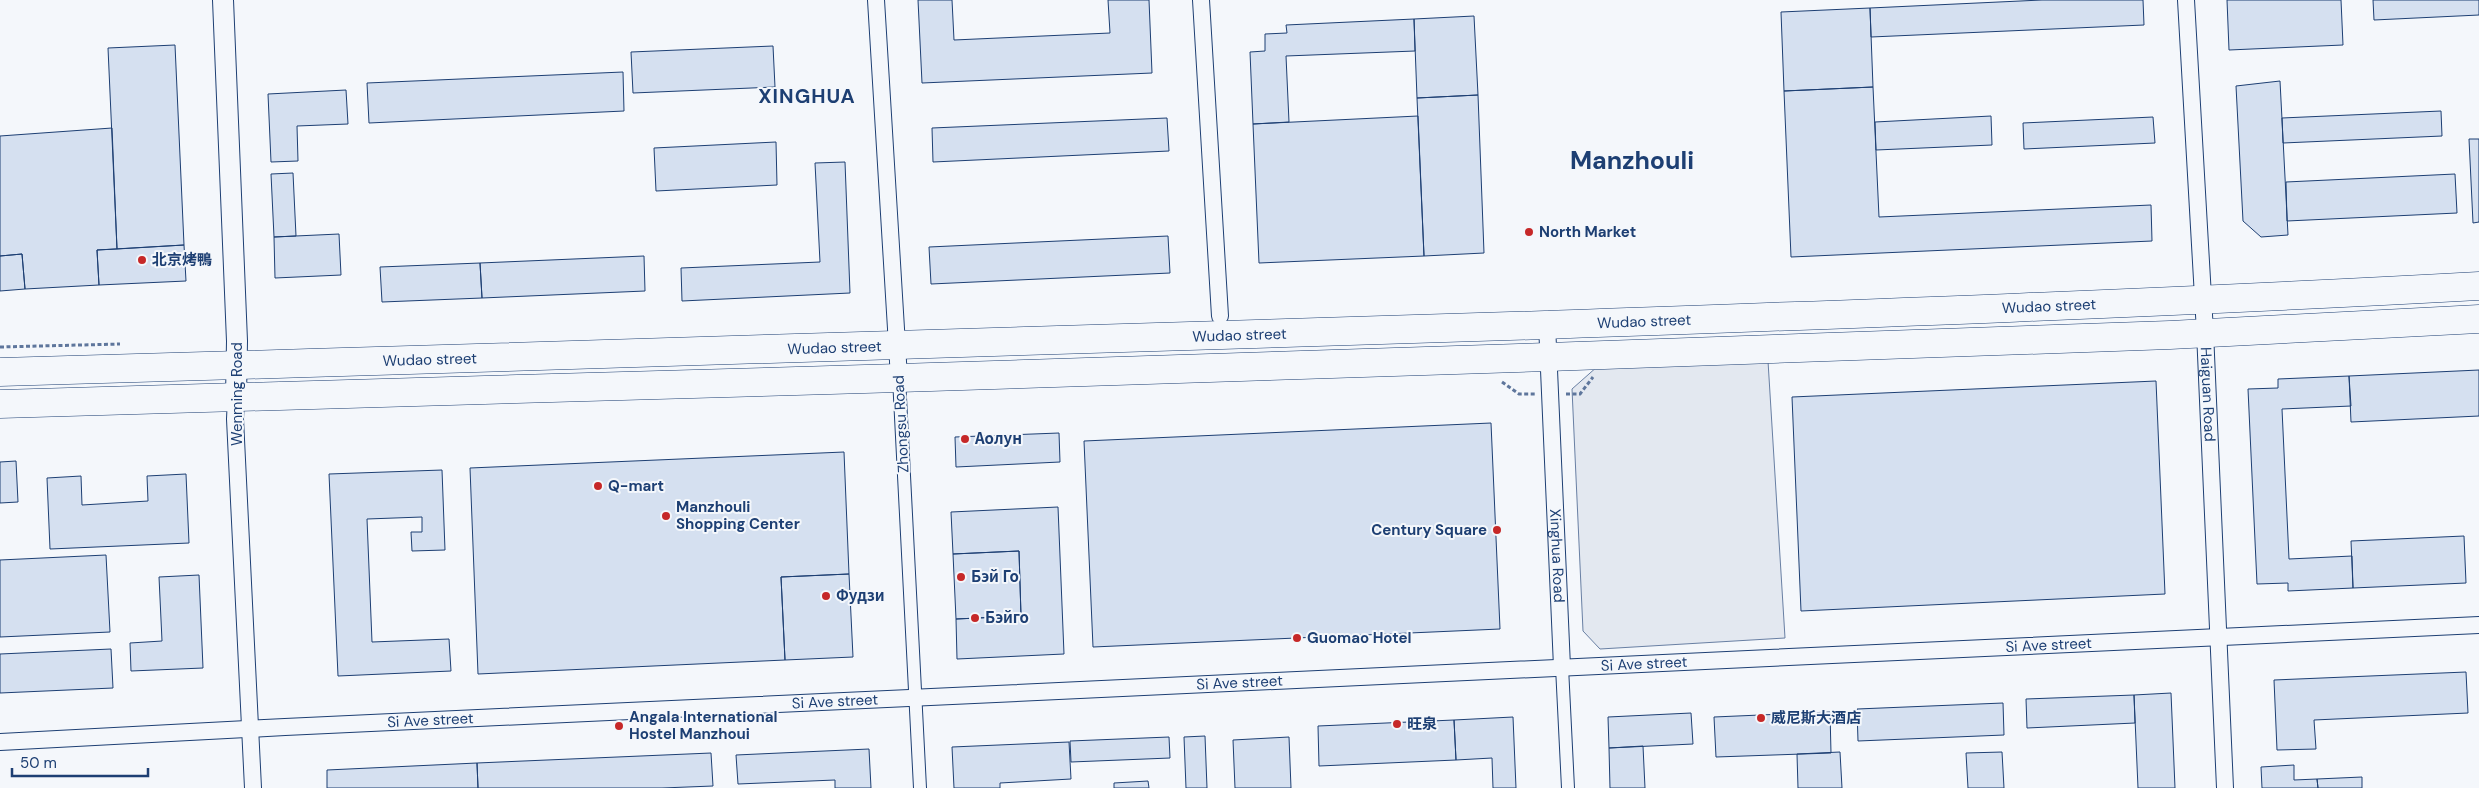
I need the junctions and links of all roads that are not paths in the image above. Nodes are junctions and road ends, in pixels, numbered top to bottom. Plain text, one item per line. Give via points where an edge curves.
1 (224, 0) edge
2 (876, 0) edge
3 (1201, 0) edge
4 (2186, 0) edge
5 (2479, 286) edge
6 (2203, 301) junction
7 (1220, 316) dead end
8 (2479, 319) edge
9 (1547, 324) junction
10 (2205, 332) junction
11 (897, 347) junction
12 (1548, 357) junction
13 (236, 365) junction
14 (0, 372) edge
15 (899, 378) junction
16 (236, 397) junction
17 (0, 404) edge
18 (2479, 625) edge
19 (2218, 635) junction
20 (1562, 667) junction
21 (916, 698) junction
22 (250, 728) junction
23 (0, 742) edge
24 (253, 788) edge
25 (920, 788) edge
26 (1568, 788) edge
27 (2224, 788) edge

1 - 13 street, Wenming Road
2 - 11 street, Zhongsu Road
3 - 7 street
4 - 6 street, Haiguan Road
5 - 6 highway, Wudao street
6 - 9 highway, Wudao street
6 - 10 street, Haiguan Road
8 - 10 highway, Wudao street
9 - 11 highway, Wudao street
9 - 12 street, Xinghua Road
10 - 12 highway, Wudao street
10 - 19 street, Haiguan Road
11 - 13 highway, Wudao street
11 - 15 street, Zhongsu Road
12 - 15 highway, Wudao street
12 - 20 street, Xinghua Road
13 - 14 highway, Wudao street
13 - 16 street, Wenming Road
15 - 16 highway, Wudao street
15 - 21 street, Zhongsu Road
16 - 17 highway, Wudao street
16 - 22 street, Wenming Road
18 - 19 street, Si Ave street
19 - 20 street, Si Ave street
19 - 27 street, Haiguan Road
20 - 21 street, Si Ave street
20 - 26 street, Xinghua Road
21 - 22 street, Si Ave street
21 - 25 street, Zhongsu Road
22 - 23 street, Si Ave street
22 - 24 street, Wenming Road

